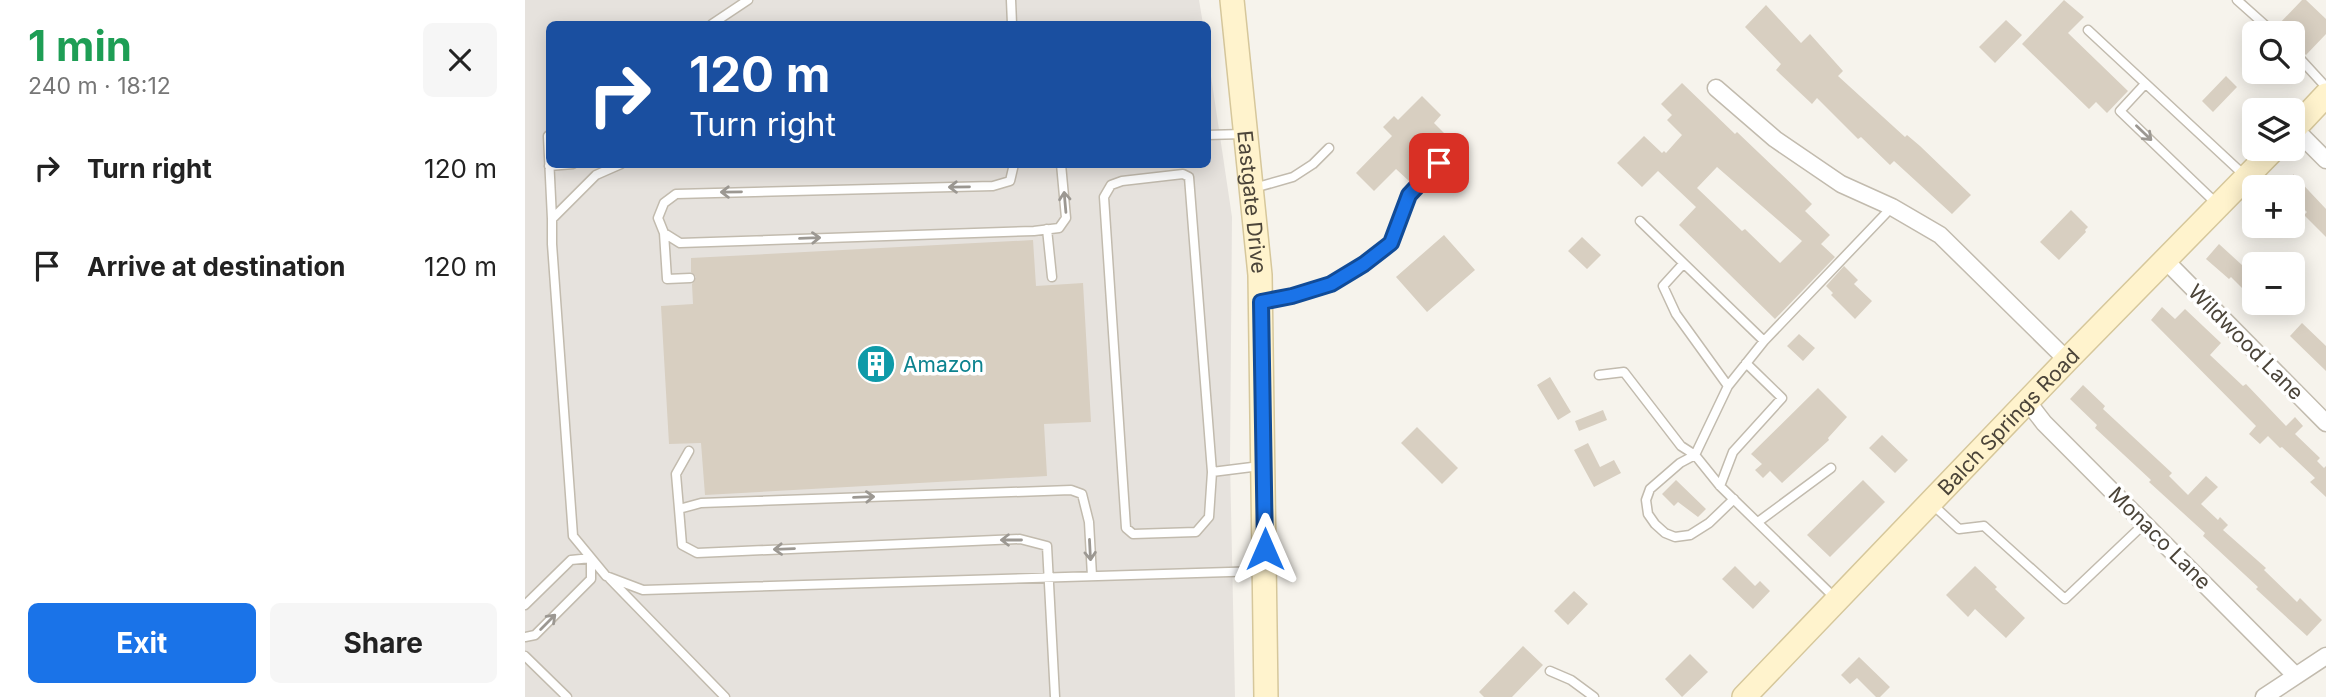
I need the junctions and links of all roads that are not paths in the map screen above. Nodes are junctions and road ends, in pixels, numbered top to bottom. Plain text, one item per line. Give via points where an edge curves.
1 (748, 0) edge
2 (1011, 0) edge
3 (1232, 0) edge
4 (2237, 0) edge
5 (716, 21) edge
6 (1012, 21) edge
7 (2261, 21) edge
8 (2088, 30) dead end
9 (2305, 64) edge
10 (2145, 84) junction
11 (2326, 87) edge
12 (1716, 88) dead end
13 (2326, 95) edge
14 (2305, 117) edge
15 (1246, 134) junction
16 (1211, 135) edge
17 (2305, 140) edge
18 (1454, 147) dead end
19 (1329, 148) dead end
20 (2326, 160) edge
21 (2262, 161) edge
22 (549, 168) edge
23 (612, 168) edge
24 (1013, 168) edge
25 (1061, 168) edge
26 (2244, 175) edge
27 (2248, 175) edge
28 (2242, 181) edge
29 (1251, 189) junction
30 (2219, 205) junction
31 (1892, 207) junction
32 (552, 219) junction
33 (1640, 221) dead end
34 (1047, 229) junction
35 (664, 233) junction
36 (2165, 260) junction
37 (1683, 264) junction
38 (1052, 277) dead end
39 (690, 278) dead end
40 (1261, 302) junction
41 (1765, 341) junction
42 (2067, 360) junction
43 (1747, 363) junction
44 (1599, 375) dead end
45 (1727, 386) junction
46 (2027, 401) junction
47 (2326, 423) edge
48 (689, 451) dead end
49 (1695, 455) junction
50 (1262, 466) junction
51 (1831, 468) dead end
52 (1212, 471) junction
53 (1720, 486) junction
54 (1734, 499) junction
55 (1930, 502) junction
56 (679, 509) junction
57 (1758, 522) junction
58 (2145, 523) junction
59 (591, 558) junction
60 (1265, 571) junction
61 (606, 576) junction
62 (1092, 576) junction
63 (1049, 577) junction
64 (1837, 600) junction
65 (525, 605) edge
66 (525, 637) edge
67 (525, 656) edge
68 (2326, 656) edge
69 (1551, 671) dead end
70 (2295, 675) junction
71 (2264, 696) edge
72 (567, 697) edge
73 (725, 697) edge
74 (1055, 697) edge
75 (1266, 697) edge
76 (1594, 697) edge
77 (1744, 697) edge

1 - 5 lane
2 - 6 lane
3 - 15 street, Eastgate Drive
4 - 7 lane
8 - 10 lane
9 - 11 lane
10 - 26 lane
10 -> 30 lane via 2120,111
12 - 31 street via 1775,139 1841,184
13 - 14 street
15 - 16 lane
15 - 29 street, Eastgate Drive
17 - 20 street
18 - 40 lane via 1409,195 1391,243 1331,284
19 - 29 lane via 1293,177
21 - 27 street, Balch Springs Road
22 - 32 lane
23 - 32 lane via 596,175
24 -> 35 lane via 1010,181 993,186 676,194 664,203 659,218
34 -> 25 lane via 1059,228 1066,218
28 - 30 street, Balch Springs Road
29 - 40 street, Eastgate Drive
30 - 36 street, Balch Springs Road
31 - 41 lane
31 - 42 street via 1940,235
32 - 59 lane via 573,536
33 - 37 lane
35 -> 34 lane via 680,243
34 - 38 lane
35 - 39 lane via 667,279
36 - 42 street, Balch Springs Road
36 - 47 street, Wildwood Lane
37 - 41 lane
37 - 45 lane via 1663,286
40 - 50 street, Eastgate Drive
41 - 43 lane
42 - 46 street, Balch Springs Road
43 - 45 lane
43 - 53 lane via 1782,398 1733,452
44 - 49 lane via 1624,372 1681,446
45 - 49 lane
46 - 55 street, Balch Springs Road
46 - 58 street, Monaco Lane
48 - 56 lane via 676,474
49 - 53 lane
49 - 54 lane via 1650,489 1648,514 1655,524 1675,537 1690,535
50 - 52 lane
50 - 60 street, Eastgate Drive
51 - 57 lane
52 - 52 lane via 1209,517 1196,532 1133,534 1126,528 1104,197 1111,185 1122,181 1189,177
53 - 54 lane
54 - 57 lane
55 - 58 lane via 1959,529 1984,526 2065,599
55 - 64 street, Balch Springs Road
56 -> 62 lane via 701,503 1071,490 1082,494 1089,522
63 -> 56 lane via 1047,546 1020,539 697,553 682,545
57 - 64 lane
58 - 70 street, Monaco Lane
59 - 61 lane
59 - 65 lane via 571,560
66 -> 59 lane via 534,635 591,579
60 - 62 lane
60 - 75 street, Eastgate Drive
61 - 63 lane via 643,590
61 - 73 lane
62 - 63 lane
63 - 74 lane
64 - 77 street, Balch Springs Road
67 - 72 lane
68 - 70 street
69 - 76 lane
70 - 71 street

